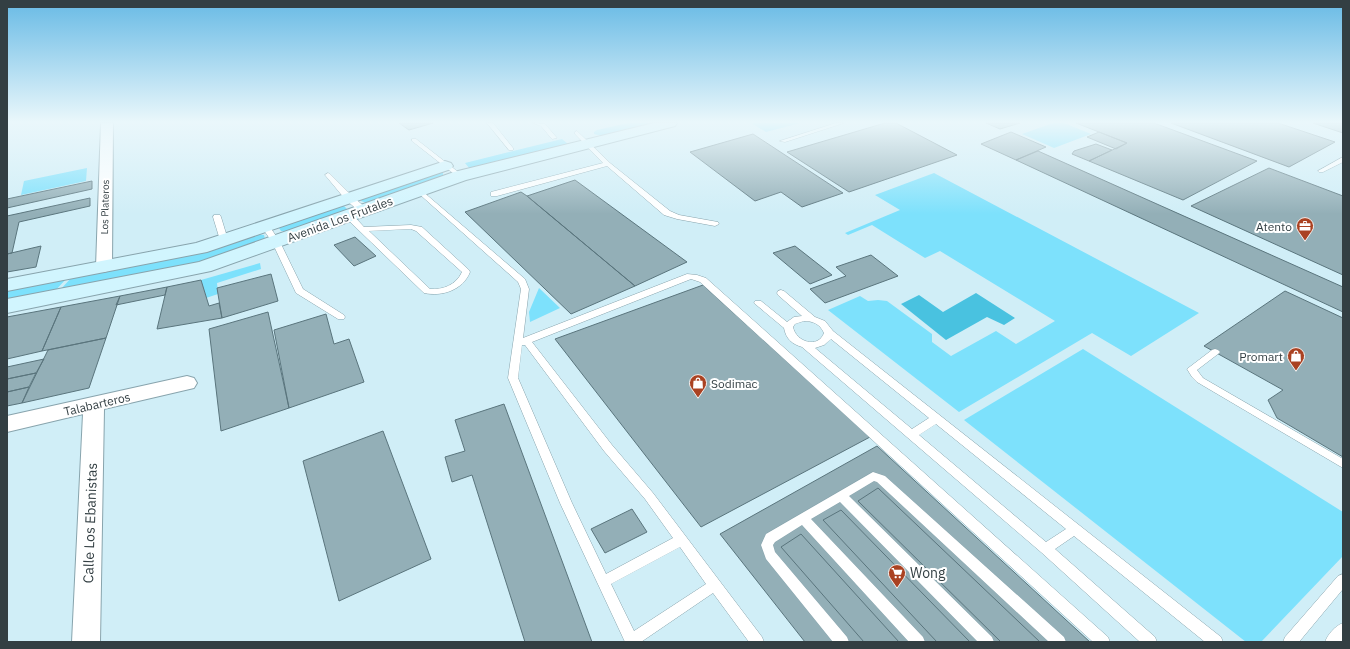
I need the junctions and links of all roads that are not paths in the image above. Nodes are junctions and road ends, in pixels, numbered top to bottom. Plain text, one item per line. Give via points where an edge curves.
1 (106, 153) edge
2 (431, 153) edge
3 (500, 153) edge
4 (522, 153) edge
5 (597, 153) edge
6 (1343, 159) edge
7 (608, 164) junction
8 (453, 171) junction
9 (1321, 171) dead end
10 (328, 174) dead end
11 (419, 191) junction
12 (494, 194) dead end
13 (348, 197) junction
14 (356, 213) junction
15 (217, 217) dead end
16 (715, 224) dead end
17 (265, 226) junction
18 (364, 229) junction
19 (224, 240) junction
20 (276, 242) junction
21 (104, 268) junction
22 (7, 285) edge
23 (781, 293) dead end
24 (758, 303) dead end
25 (7, 306) edge
26 (341, 317) dead end
27 (812, 319) junction
28 (788, 328) junction
29 (829, 333) junction
30 (521, 342) junction
31 (806, 345) junction
32 (1215, 352) dead end
33 (187, 383) dead end
34 (94, 405) junction
35 (936, 418) junction
36 (7, 424) edge
37 (911, 434) junction
38 (1343, 464) edge
39 (841, 495) junction
40 (803, 518) junction
41 (1075, 529) junction
42 (682, 540) junction
43 (1046, 549) junction
44 (1343, 580) edge
45 (604, 581) junction
46 (715, 584) junction
47 (1343, 629) edge
48 (751, 640) edge
49 (632, 641) edge
50 (86, 642) edge
51 (842, 642) edge
52 (918, 642) edge
53 (987, 642) edge
54 (1059, 642) edge
55 (1103, 642) edge
56 (1150, 642) edge
57 (1216, 642) edge
58 (1290, 642) edge
59 (1332, 642) edge

1 - 21 street, Los Plateros
2 - 8 lane
3 - 8 main road, Avenida Los Frutales
4 - 8 main road, Avenida Los Frutales
5 - 7 lane
6 - 9 lane
7 - 12 lane
7 - 16 lane via 666,213
8 - 11 main road, Avenida Los Frutales
8 - 13 main road, Avenida Los Frutales
10 - 13 lane
11 - 14 main road, Avenida Los Frutales
11 - 30 lane via 522,280 525,289
13 - 14 lane
13 - 17 main road, Avenida Los Frutales
14 - 18 lane
14 - 20 main road, Avenida Los Frutales
15 - 19 lane
17 - 19 main road, Avenida Los Frutales
17 - 20 lane
18 - 18 lane via 420,229 466,272 464,278 459,284 439,292 427,291
19 - 21 main road, Avenida Los Frutales via 200,248
20 - 25 main road, Avenida Los Frutales via 204,267
20 - 26 lane via 299,291
21 - 22 main road, Avenida Los Frutales
23 - 27 lane
24 - 28 lane
27 - 28 lane via 800,319
27 - 29 lane via 824,324
28 - 31 lane via 794,340
29 - 31 lane via 820,344
29 - 35 lane
30 - 42 lane via 649,496
30 - 45 lane via 513,372 514,383 566,503
30 - 55 lane via 690,276 703,280
31 - 37 lane
32 - 38 lane via 1192,369 1200,380
33 - 34 street, Talabarteros
34 - 36 street, Talabarteros
34 - 50 street, Calle Los Ebanistas
35 - 37 lane
35 - 41 lane
37 - 43 lane
39 - 40 lane
39 - 53 lane
39 - 54 lane via 873,476 881,478
40 - 51 lane via 770,538 766,545 770,555
40 - 52 lane
41 - 43 lane
41 - 57 lane
42 - 45 lane
42 - 46 lane
43 - 56 lane
44 - 58 lane
45 - 49 lane
46 - 48 lane
46 - 49 lane
47 - 59 lane

